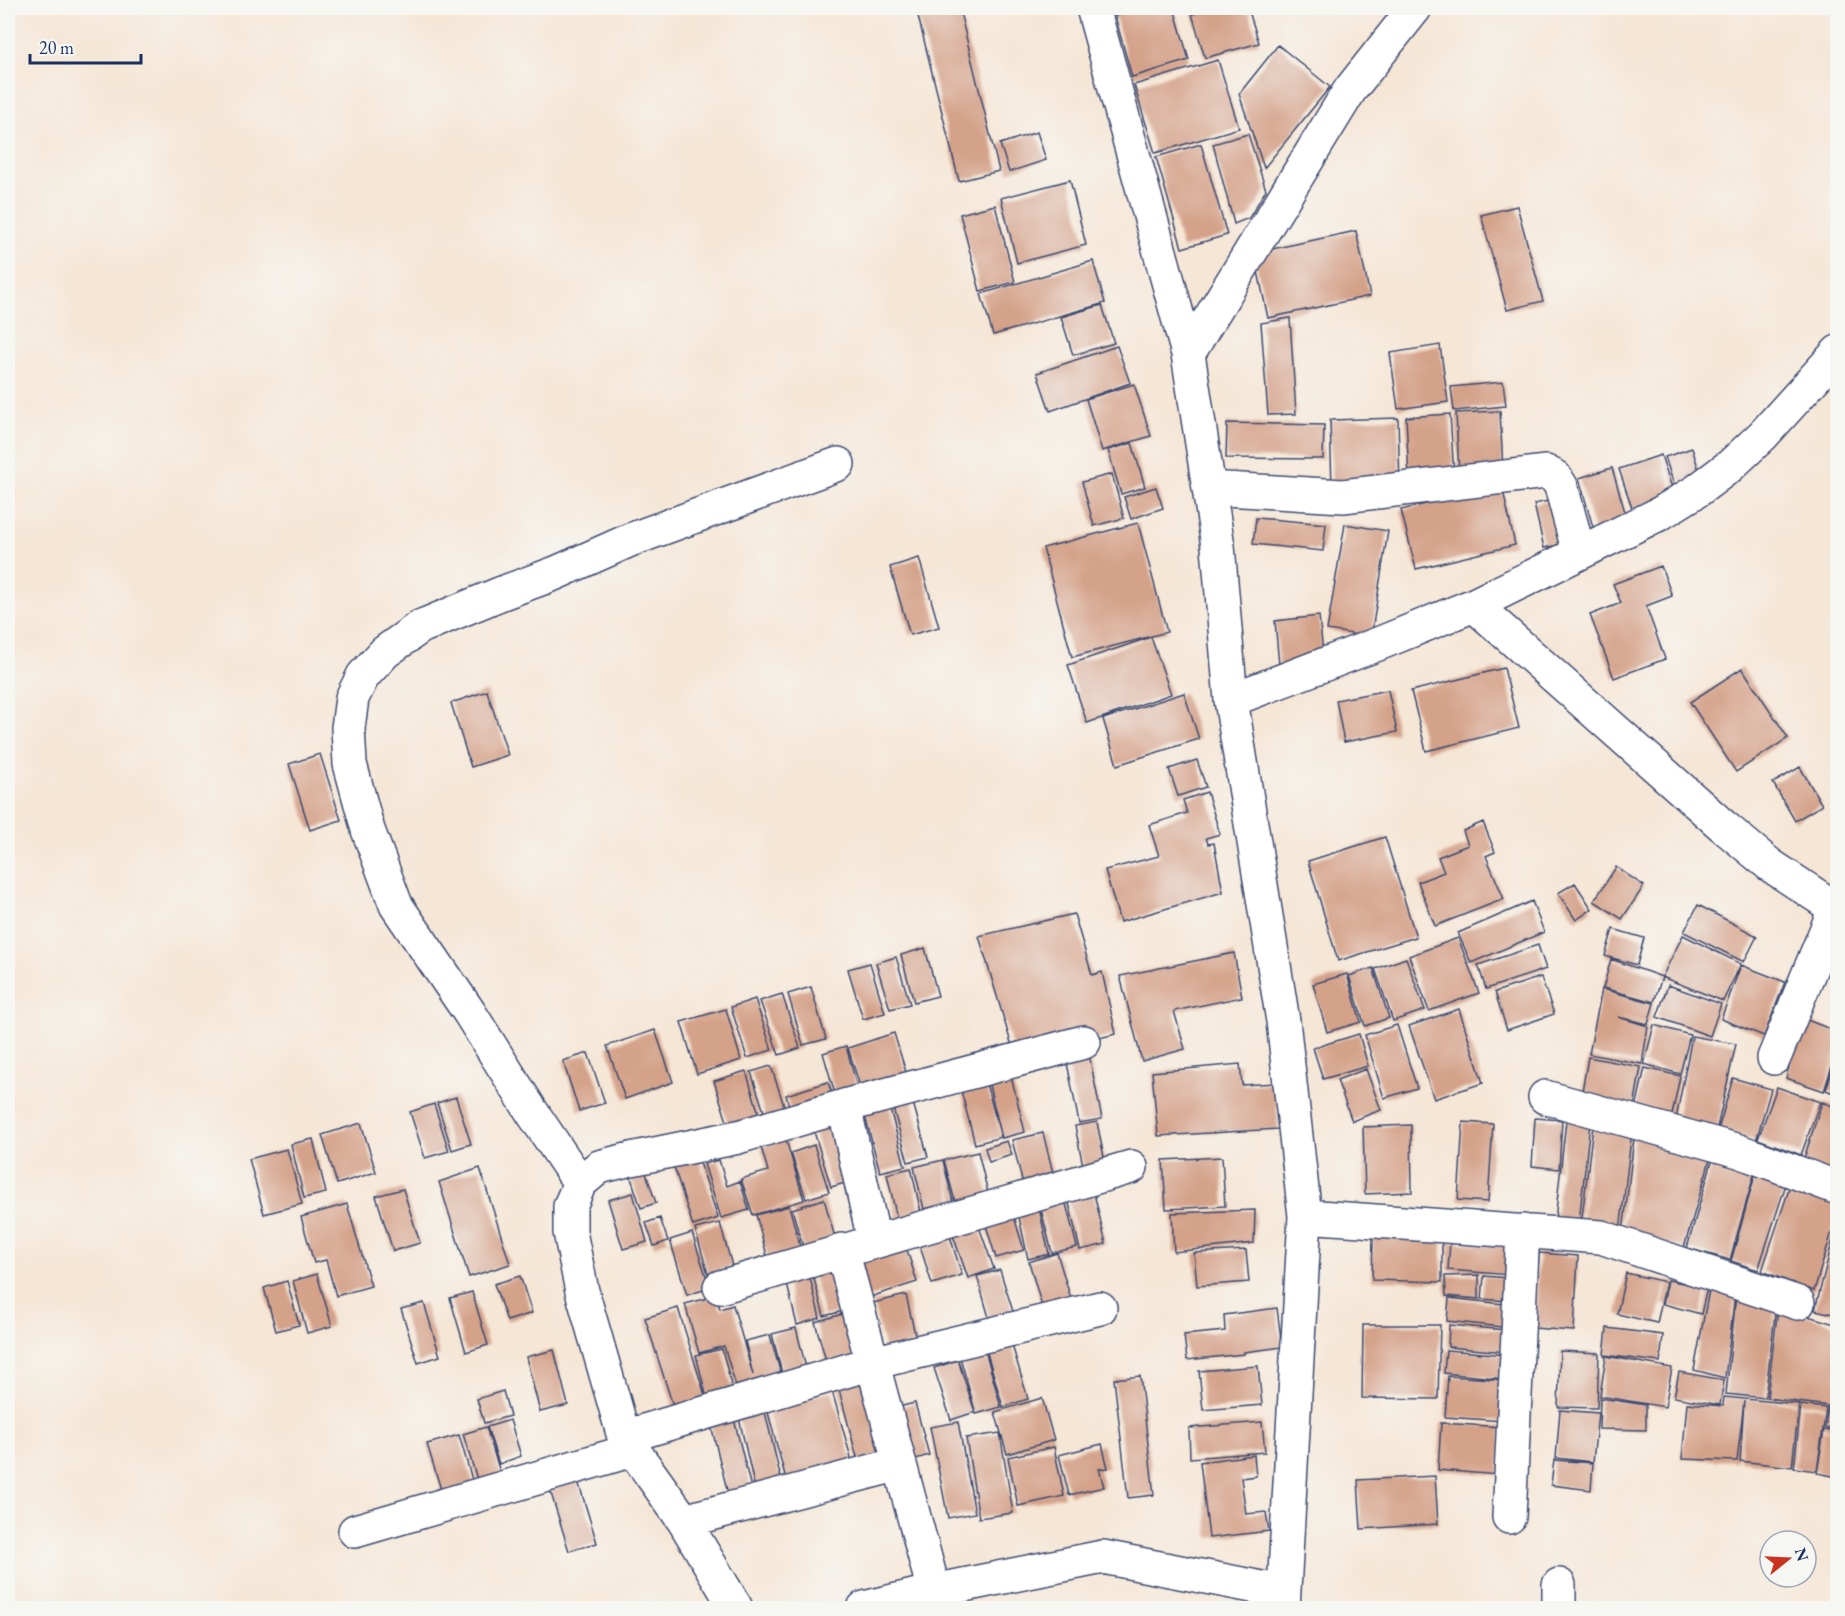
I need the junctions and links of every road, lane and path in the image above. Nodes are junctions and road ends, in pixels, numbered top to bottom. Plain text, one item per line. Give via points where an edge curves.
1 (1093, 8) edge
2 (1415, 8) edge
3 (1838, 352) edge
4 (1188, 354) junction
5 (838, 464) dead end
6 (1209, 488) junction
7 (1579, 553) junction
8 (1474, 605) junction
9 (1231, 700) junction
10 (1836, 910) edge
11 (1084, 1042) dead end
12 (1774, 1058) dead end
13 (1545, 1097) dead end
14 (844, 1106) junction
15 (1131, 1167) dead end
16 (580, 1183) junction
17 (1838, 1188) edge
18 (1305, 1216) junction
19 (1523, 1231) junction
20 (874, 1240) junction
21 (842, 1250) junction
22 (720, 1287) dead end
23 (1798, 1303) dead end
24 (1100, 1308) dead end
25 (872, 1363) junction
26 (628, 1444) junction
27 (899, 1464) junction
28 (1509, 1517) dead end
29 (684, 1521) junction
30 (355, 1531) dead end
31 (934, 1591) junction
32 (1283, 1600) edge
33 (736, 1608) edge
34 (864, 1608) edge

1 - 4 street
2 - 4 street via 1350,90
3 - 7 street via 1730,466 1661,513
4 - 6 street
5 - 16 street via 630,540 420,627 385,652 363,676 352,698 348,728 350,764 368,831 396,905
6 - 7 street via 1343,496 1546,472 1561,486
6 - 9 street
7 - 8 street
8 - 9 street
8 - 10 street via 1723,826 1770,865
9 - 18 street via 1282,1021
10 - 12 street
11 - 14 street
13 - 17 street via 1739,1151
14 - 16 street via 738,1137 599,1167
14 - 20 street
15 - 20 street
16 - 26 street via 570,1206 570,1232 582,1291
18 - 19 street
18 - 32 street
19 - 23 street via 1601,1237
19 - 28 street
20 - 21 street
21 - 22 street
21 - 25 street
24 - 25 street
25 - 26 street
25 - 27 street
26 - 29 street
26 - 30 street
27 - 29 street
27 - 31 street
29 - 33 street
31 - 32 street via 1104,1557
31 - 34 street

